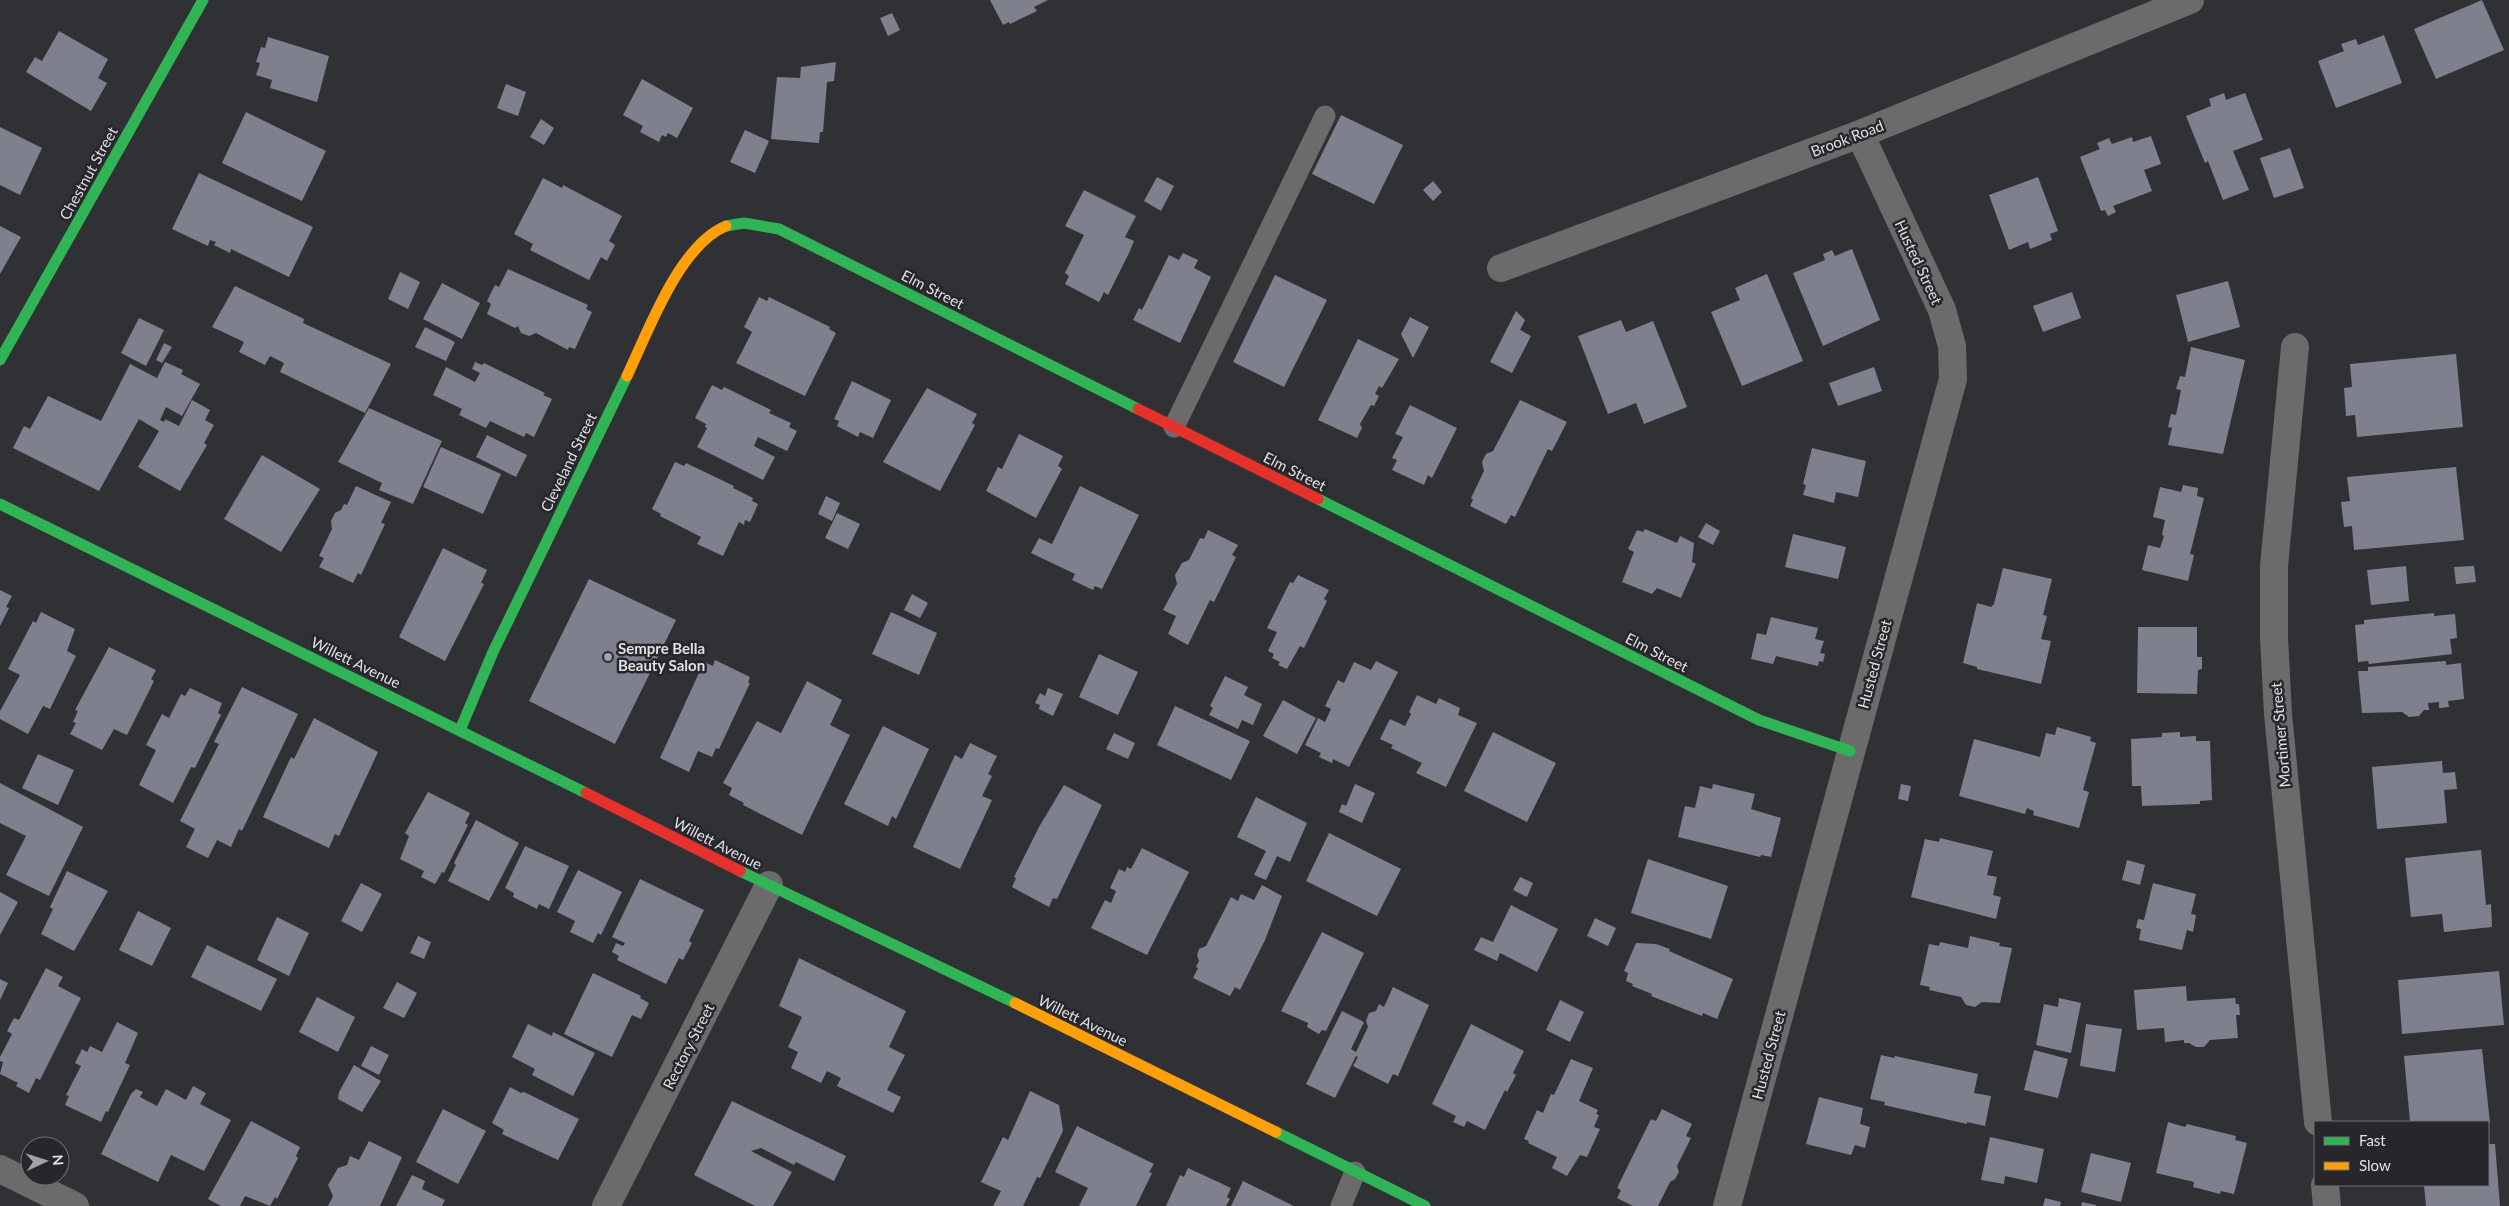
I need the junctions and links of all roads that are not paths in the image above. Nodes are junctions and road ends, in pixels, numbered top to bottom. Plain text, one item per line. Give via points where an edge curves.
1 (203, 0) edge
2 (2181, 2) edge
3 (1325, 116) dead end
4 (1860, 134) junction
5 (727, 224) joint
6 (1501, 268) dead end
7 (2295, 347) dead end
8 (0, 360) edge
9 (1174, 427) junction
10 (0, 504) edge
11 (460, 730) junction
12 (1850, 751) junction
13 (769, 885) junction
14 (2318, 1121) edge
15 (0, 1169) edge
16 (1355, 1172) junction
17 (2325, 1186) edge
18 (75, 1206) edge
19 (606, 1206) edge
20 (1340, 1206) edge
21 (1425, 1206) edge
22 (1727, 1206) edge
23 (2327, 1206) edge

1 - 8 street, Chestnut Street
2 - 4 street, Brook Road
3 - 9 lane
4 - 6 street, Brook Road
4 - 12 street, Husted Street via 1942,310 1952,346 1953,379
5 - 9 street, Elm Street via 753,222 779,229
5 - 11 street, Cleveland Street via 716,230 678,270 493,652
7 - 14 street, Mortimer Street via 2274,566 2274,637 2278,714
9 - 12 street, Elm Street via 1758,720
10 - 11 street, Willett Avenue
11 - 13 street, Willett Avenue
12 - 22 street, Husted Street
13 - 16 street, Willett Avenue
13 - 19 street, Rectory Street
15 - 18 street
16 - 20 lane
16 - 21 street, Willett Avenue
17 - 23 street

